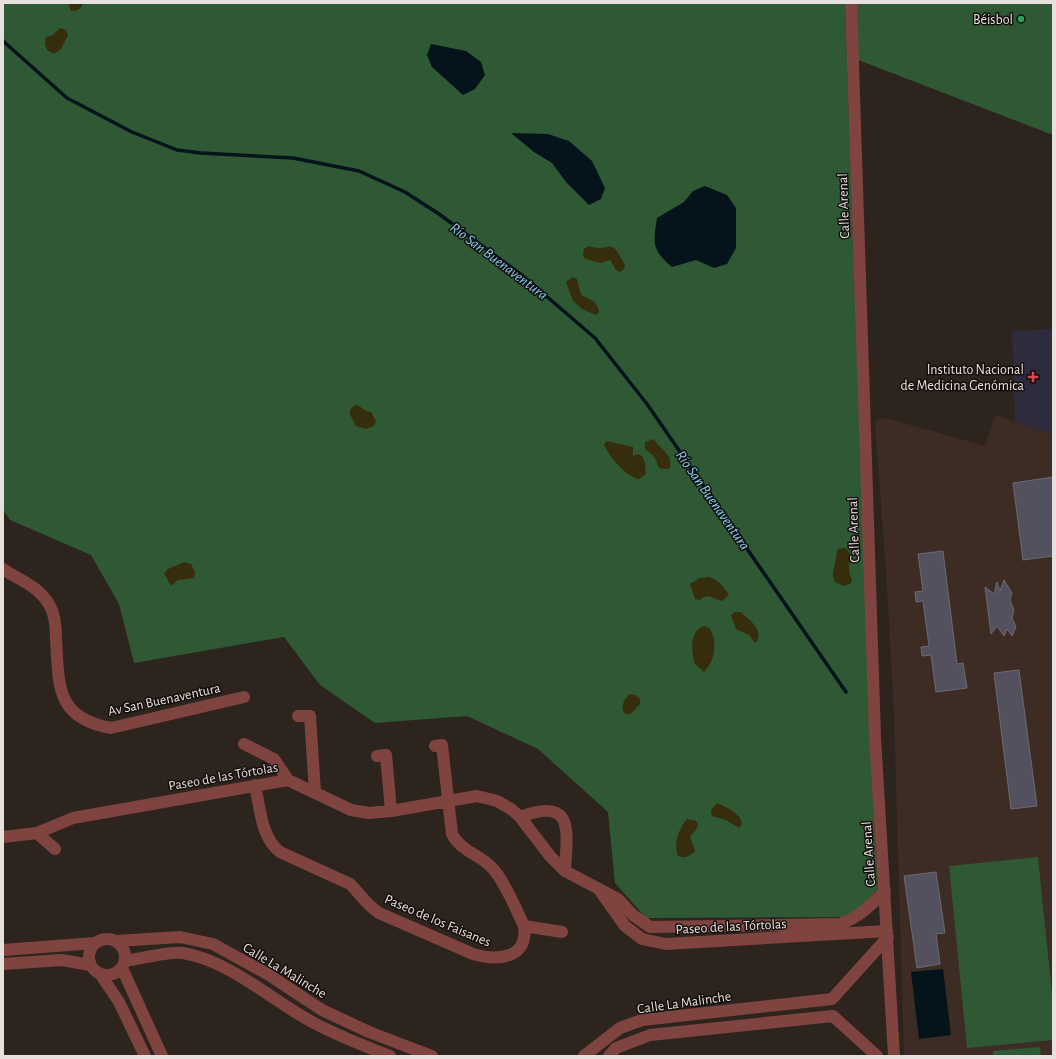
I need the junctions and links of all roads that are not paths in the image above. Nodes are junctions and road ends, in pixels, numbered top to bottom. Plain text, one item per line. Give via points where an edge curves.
1 (851, 3) edge
2 (4, 574) edge
3 (244, 697) dead end
4 (298, 716) dead end
5 (244, 744) dead end
6 (435, 746) dead end
7 (377, 756) dead end
8 (288, 780) junction
9 (255, 785) junction
10 (315, 792) junction
11 (447, 801) junction
12 (391, 811) junction
13 (520, 817) junction
14 (38, 833) junction
15 (3, 837) edge
16 (55, 849) dead end
17 (565, 871) junction
18 (600, 890) junction
19 (885, 891) junction
20 (524, 926) junction
21 (562, 932) dead end
22 (888, 934) junction
23 (116, 941) junction
24 (95, 943) junction
25 (3, 950) edge
26 (3, 964) edge
27 (124, 964) junction
28 (90, 965) junction
29 (101, 975) junction
30 (832, 999) junction
31 (798, 1003) junction
32 (833, 1016) junction
33 (800, 1020) junction
34 (145, 1056) edge
35 (162, 1056) edge
36 (390, 1056) edge
37 (432, 1056) edge
38 (584, 1056) edge
39 (609, 1056) edge
40 (877, 1056) edge
41 (894, 1056) edge

1 - 19 street, Calle Arenal via 875,737
2 - 3 street, Av San Buenaventura via 30,584 42,594 51,608 56,627 60,689 67,705 79,717 93,725 111,728
4 - 10 street via 310,716
5 - 8 street via 274,759
6 - 11 street via 442,745
7 - 12 street via 386,755
8 - 9 street, Paseo de las Tórtolas
8 - 10 street, Paseo de las Tórtolas
9 - 14 street, Paseo de las Tórtolas via 73,818
9 - 20 street, Paseo de los Faisanes via 267,837 272,846 350,884 366,905 379,913 488,959 514,953 523,945
10 - 12 street, Paseo de las Tórtolas via 351,810 369,813
11 - 12 street, Paseo de las Tórtolas
11 - 13 street, Paseo de las Tórtolas via 477,796 497,801
11 - 20 street via 452,834 457,843 495,871
13 - 17 street, Paseo de las Tórtolas
13 - 17 street via 546,810 556,811 561,816 566,826 567,837
14 - 15 street, Paseo de las Tórtolas
14 - 16 street
17 - 18 street, Paseo de las Tórtolas
18 - 19 street, Paseo de las Tórtolas via 618,899 633,915 650,927 840,924 866,911
18 - 22 street, Paseo de las Tórtolas via 625,926 642,939 666,944
19 - 22 street, Calle Arenal
20 - 21 street
22 - 30 street
22 - 41 street, Calle Arenal
23 - 24 street via 109,939
23 - 27 street via 125,953
23 - 37 street, Calle La Malinche via 180,937 213,944 322,1010 369,1032
24 - 25 street
24 - 28 street via 90,950
26 - 28 street via 62,960
27 - 29 street via 116,973
27 - 35 street
27 - 36 street, Calle La Malinche via 181,953 207,960 314,1023 357,1044
28 - 29 street
29 - 34 street via 119,1002
30 - 31 street, Calle La Malinche
30 - 32 street via 828,1008
31 - 33 street via 804,1011
31 - 38 street, Calle La Malinche via 642,1020 620,1028
32 - 33 street, Calle La Malinche
32 - 40 street
33 - 39 street, Calle La Malinche via 650,1035 616,1048

